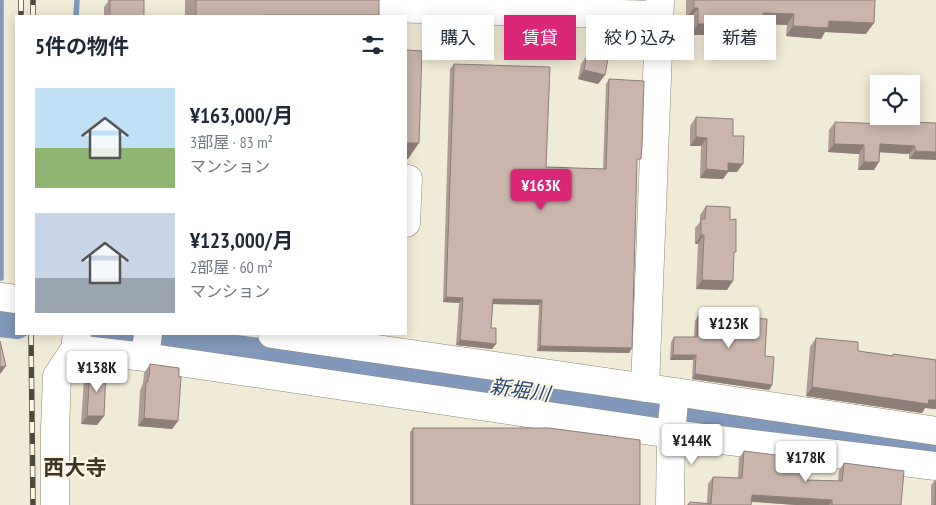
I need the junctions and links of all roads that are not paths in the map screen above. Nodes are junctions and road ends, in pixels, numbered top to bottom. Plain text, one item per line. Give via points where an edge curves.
1 (659, 7) edge
2 (384, 8) dead end
3 (408, 178) dead end
4 (407, 200) edge
5 (0, 297) edge
6 (15, 299) edge
7 (287, 335) edge
8 (76, 342) edge
9 (403, 343) edge
10 (146, 347) edge
11 (536, 376) junction
12 (645, 388) junction
13 (533, 411) junction
14 (673, 413) junction
15 (936, 431) edge
16 (936, 466) edge
17 (55, 505) edge
18 (670, 505) edge

1 - 2 street
1 - 12 street
3 - 4 street
5 - 6 street
7 - 9 street
8 - 10 street
8 - 17 street via 56,376
9 - 11 street
10 - 13 street
11 - 12 street
11 - 13 street
12 - 14 street
13 - 14 street
14 - 15 street
14 - 16 street
14 - 18 street

